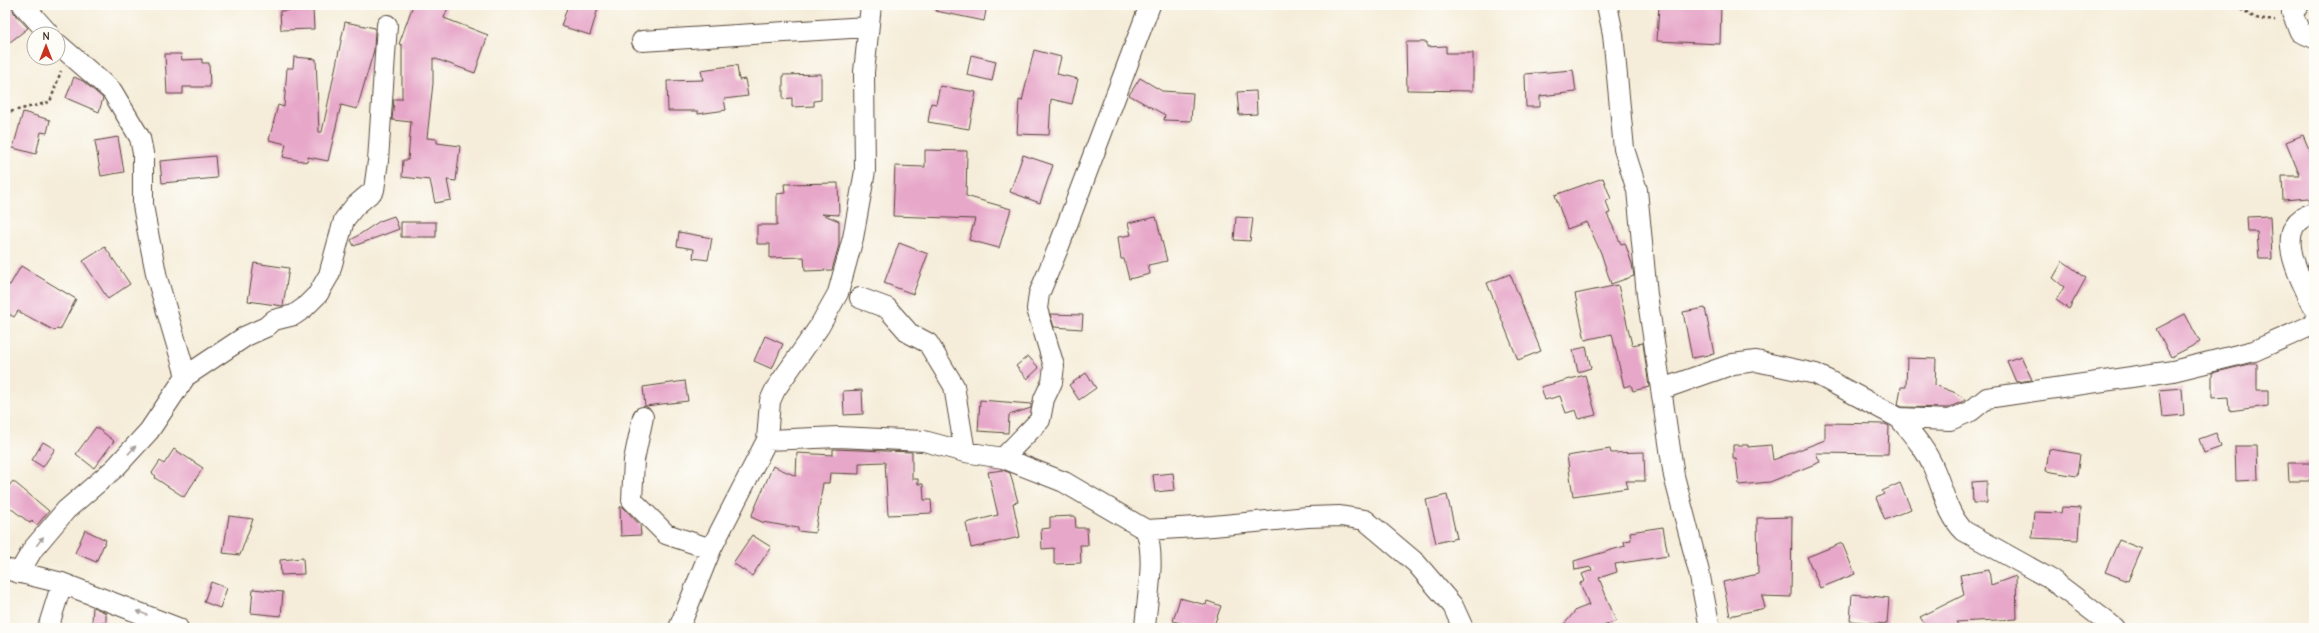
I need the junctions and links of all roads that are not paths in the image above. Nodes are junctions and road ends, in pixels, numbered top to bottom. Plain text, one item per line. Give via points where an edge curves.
1 (23, 5) edge
2 (871, 5) edge
3 (1150, 5) edge
4 (1608, 5) edge
5 (2296, 9) edge
6 (387, 25) dead end
7 (42, 26) edge
8 (867, 27) junction
9 (2314, 38) edge
10 (642, 41) dead end
11 (66, 51) edge
12 (2314, 213) edge
13 (860, 298) dead end
14 (2314, 308) edge
15 (2314, 320) edge
16 (186, 376) junction
17 (1662, 390) junction
18 (643, 417) dead end
19 (1899, 418) junction
20 (767, 440) junction
21 (965, 452) junction
22 (1003, 458) junction
23 (1146, 530) junction
24 (711, 549) junction
25 (12, 571) edge
26 (62, 583) junction
27 (48, 628) edge
28 (178, 628) edge
29 (679, 628) edge
30 (1145, 628) edge
31 (1463, 628) edge
32 (1710, 628) edge
33 (2115, 628) edge

1 - 7 street
2 - 8 street
3 - 22 street via 1039,294 1037,309 1054,366 1052,382 1044,399 1040,420
4 - 17 street via 1624,149 1637,190 1648,295
5 - 9 street via 2300,32
6 - 16 street via 374,190 355,206 344,220 329,275 318,294 304,308 294,315 274,320 266,327 246,336
8 - 10 street
8 - 20 street via 864,72 865,171 853,238 838,293 770,401
11 - 16 street via 112,91 140,138 143,153 143,205 147,228 157,278
12 - 14 street via 2297,221 2291,234 2291,248
13 - 21 street via 887,308 909,333 928,343 954,386
15 - 19 street via 2310,326 2266,346 2228,358 2137,377 2044,391 2001,394 1987,398 1971,411 1950,420
25 -> 16 street via 66,510 115,468 149,431
17 - 19 street via 1733,364 1756,361 1816,374
17 - 32 street via 1674,476 1699,572
18 - 24 street via 634,460 632,500 666,534
19 - 33 street via 1926,453 1955,522 1964,531 2052,580
20 - 21 street via 839,437 924,441
20 - 24 street
21 - 22 street
22 - 23 street via 1064,482
23 - 30 street via 1150,542 1150,558
23 - 31 street via 1316,517 1340,516 1365,520 1416,562 1453,606
24 - 29 street
25 - 26 street
26 - 27 street
28 -> 26 street

